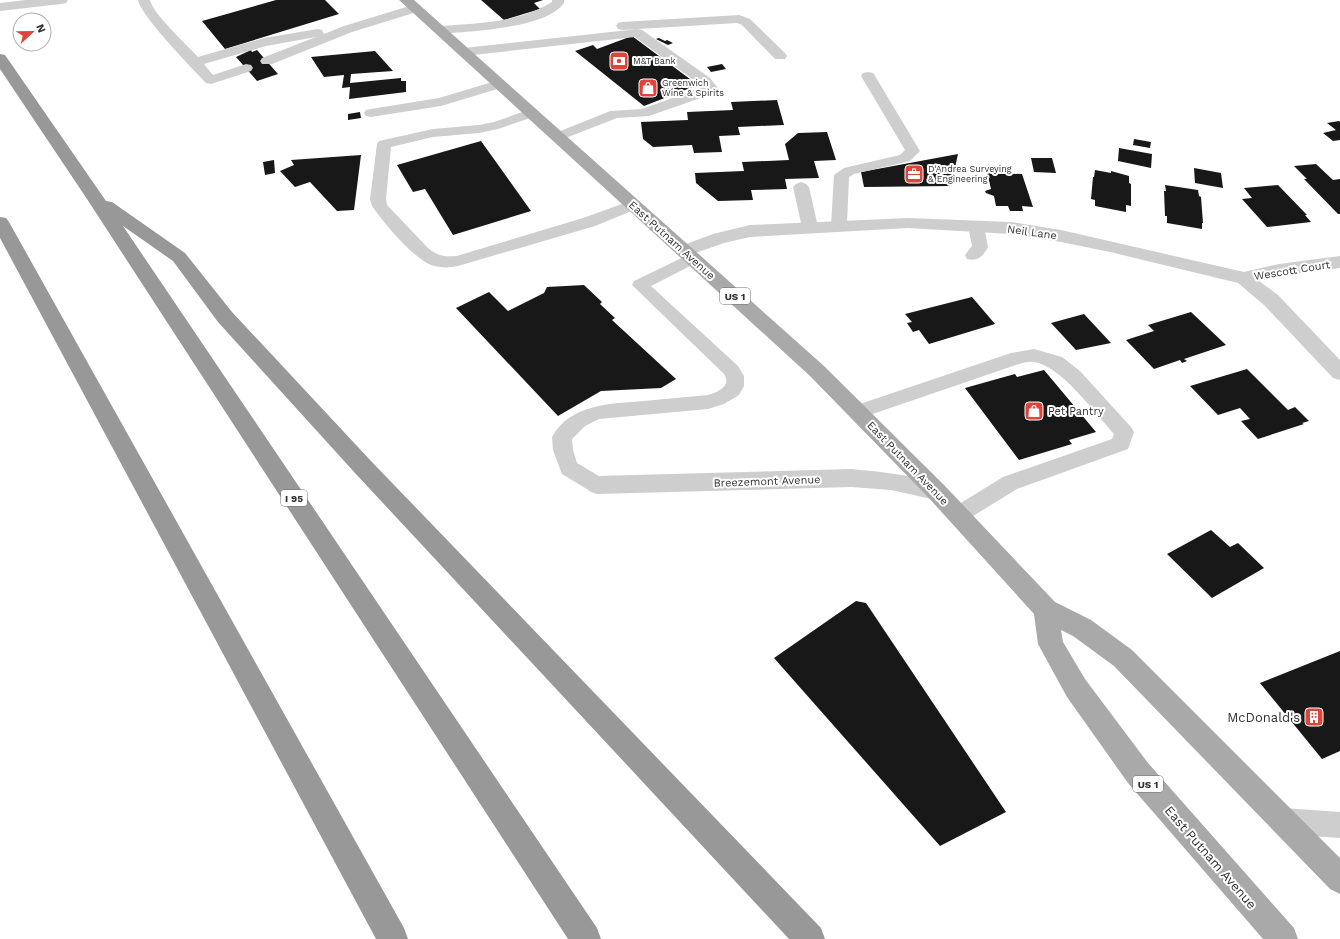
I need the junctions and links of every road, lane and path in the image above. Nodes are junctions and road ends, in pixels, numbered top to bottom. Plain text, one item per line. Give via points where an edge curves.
1 (60, 0) edge
2 (144, 0) edge
3 (558, 0) edge
4 (411, 4) edge
5 (0, 7) edge
6 (348, 29) junction
7 (452, 41) junction
8 (780, 56) dead end
9 (0, 58) edge
10 (267, 61) dead end
11 (196, 62) junction
12 (246, 68) dead end
13 (868, 76) dead end
14 (499, 84) junction
15 (371, 112) dead end
16 (531, 113) junction
17 (558, 137) junction
18 (801, 187) dead end
19 (96, 198) junction
20 (633, 205) junction
21 (0, 222) edge
22 (839, 225) junction
23 (976, 226) junction
24 (810, 227) junction
25 (688, 254) junction
26 (973, 255) dead end
27 (1340, 262) edge
28 (1244, 278) junction
29 (1340, 373) edge
30 (858, 412) junction
31 (596, 484) joint
32 (936, 491) junction
33 (958, 515) junction
34 (1046, 610) junction
35 (1284, 821) junction
36 (1340, 825) edge
37 (1340, 879) edge
38 (393, 939) edge
39 (586, 939) edge
40 (810, 939) edge
41 (1283, 939) edge

1 - 5 street
2 - 11 lane via 153,16
3 - 7 lane via 553,8 528,18 498,24
4 - 6 lane
4 - 7 main road, East Putnam Avenue / US 1
6 - 10 lane
6 - 11 lane via 264,42
7 - 8 lane via 496,35 739,19 746,22
7 - 14 main road, East Putnam Avenue / US 1
7 - 17 lane via 638,34 710,87 707,91 644,113 615,114
9 - 19 highway, I 95
11 - 12 lane via 211,80
13 - 22 lane via 912,151 905,158 842,175
14 - 15 lane via 441,102
14 - 16 main road, East Putnam Avenue / US 1
16 - 17 main road, East Putnam Avenue / US 1
16 - 20 lane via 498,125 433,133 384,144 378,199 380,206 423,253 435,260 447,262 458,261 589,222
17 - 20 main road, East Putnam Avenue / US 1
18 - 24 lane
19 - 39 highway, I 95
19 - 40 highway via 179,257 225,317 363,467
20 - 25 main road, East Putnam Avenue / US 1
21 - 38 highway
22 - 23 street, Neil Lane via 908,223
22 - 24 street, Neil Lane
23 - 26 lane via 980,247
23 - 28 street, Neil Lane via 1011,228 1061,236
24 - 25 street, Neil Lane via 750,231 719,238
25 - 30 main road, East Putnam Avenue / US 1 via 817,371
25 - 31 lane via 640,285 729,368 736,382 732,390 722,398 708,402 599,412 588,415 572,425 562,437 569,468
27 - 28 street, Wescott Court via 1279,270
28 - 29 street, Neil Lane via 1271,300
30 - 32 main road, East Putnam Avenue / US 1
30 - 33 lane via 1017,358 1034,356 1056,362 1073,376 1124,432 1121,444 1010,483
31 - 32 street, Breezemont Avenue via 852,478 891,480
32 - 33 main road, East Putnam Avenue / US 1
33 - 34 main road, East Putnam Avenue / US 1
34 - 35 main road, East Putnam Avenue / US 1 via 1082,628 1123,658
34 - 41 main road, East Putnam Avenue / US 1 via 1051,644 1076,688 1138,773
35 - 36 lane
35 - 37 main road, East Putnam Avenue / US 1

